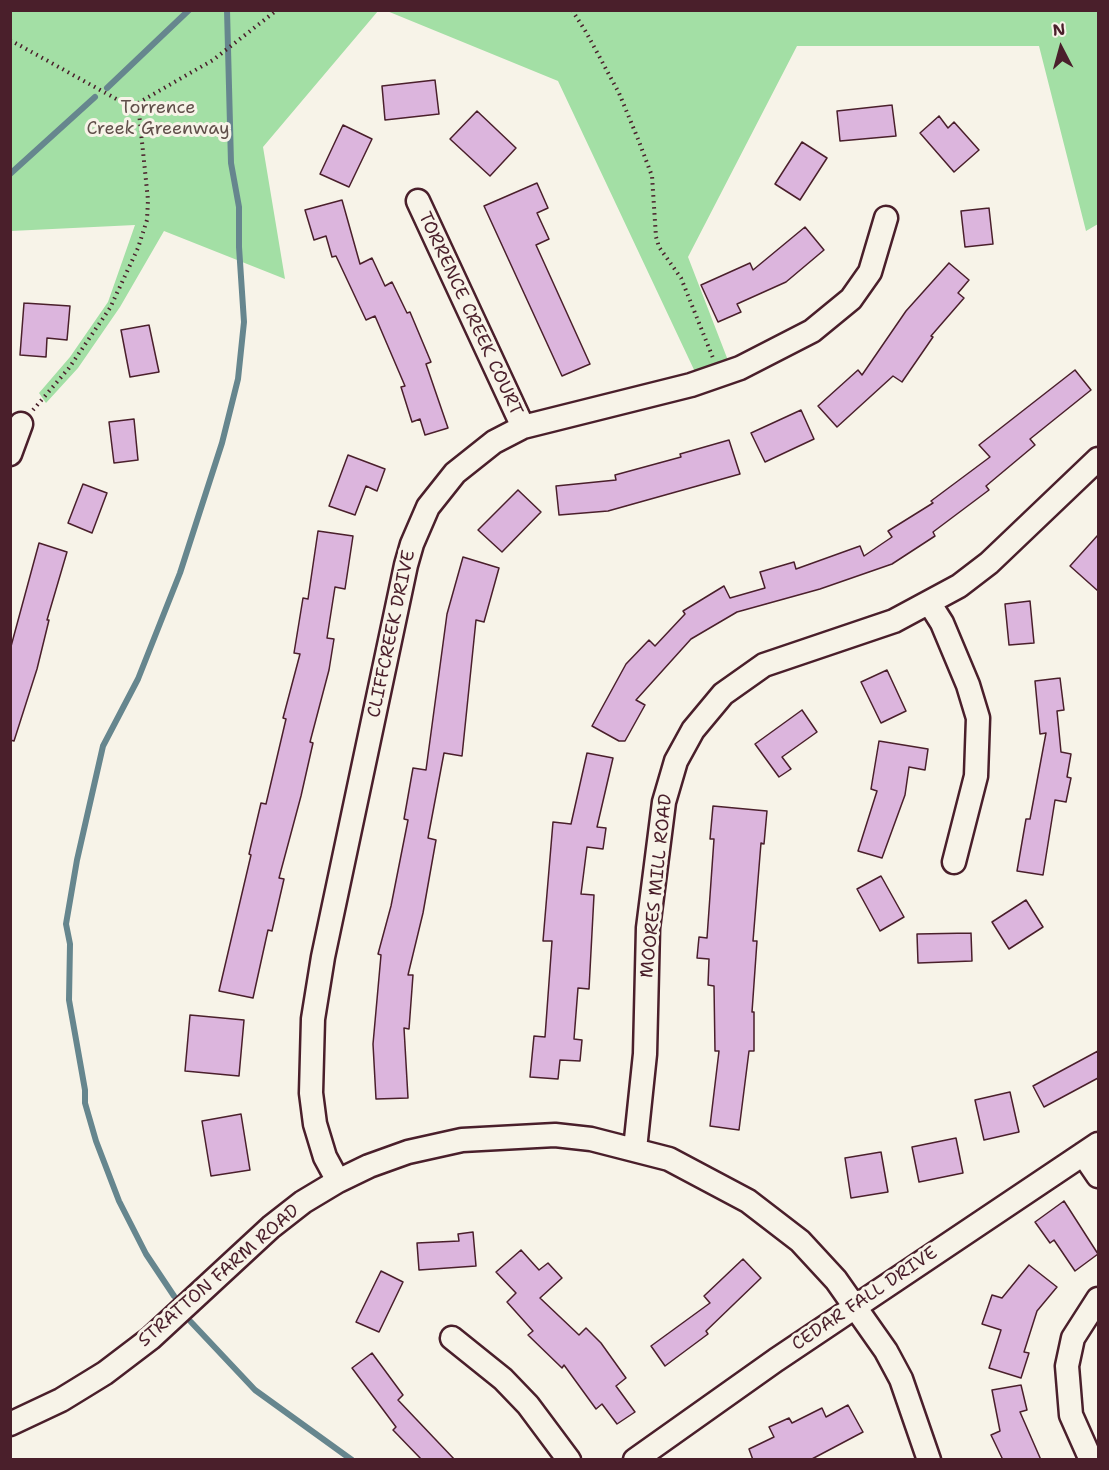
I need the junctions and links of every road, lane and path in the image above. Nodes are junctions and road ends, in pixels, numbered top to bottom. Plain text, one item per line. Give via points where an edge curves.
1 (277, 10) edge
2 (572, 10) edge
3 (10, 40) edge
4 (138, 103) junction
5 (418, 201) dead end
6 (886, 218) dead end
7 (719, 375) junction
8 (21, 424) joint
9 (523, 427) junction
10 (10, 454) edge
11 (1098, 459) edge
12 (930, 604) junction
13 (954, 862) dead end
14 (635, 1149) junction
15 (1091, 1149) edge
16 (1098, 1176) edge
17 (338, 1181) junction
18 (1098, 1299) edge
19 (855, 1306) junction
20 (453, 1338) dead end
21 (10, 1424) edge
22 (569, 1460) edge
23 (635, 1460) edge
24 (928, 1460) edge
25 (1091, 1460) edge

1 - 4 path via 213,60
2 - 7 path via 619,93 634,130 652,177 659,247 681,278
3 - 4 path via 120,101
4 - 8 path via 148,200 147,220 138,248 110,308 69,368
5 - 9 street, TORRENCE CREEK COURT
6 - 7 street, CLIFFCREEK DRIVE via 870,272 840,310 774,352
7 - 9 street, CLIFFCREEK DRIVE via 657,395
8 - 10 street
9 - 17 street, CLIFFCREEK DRIVE via 494,442 455,473 429,507 406,565 313,1019 311,1093 315,1124 325,1157
11 - 12 street, MOORES MILL ROAD via 989,563
12 - 13 street via 968,684 978,718 976,776
12 - 14 street, MOORES MILL ROAD via 894,621 764,665 711,706 676,761 664,802 648,928 645,1054
14 - 17 street, STRATTON FARM ROAD via 555,1135 462,1140 408,1152
14 - 19 street, STRATTON FARM ROAD via 703,1175 758,1207 825,1266
15 - 16 street
15 - 19 street, CEDAR FALL DRIVE
17 - 21 street, STRATTON FARM ROAD via 271,1227 150,1338 105,1373
18 - 25 street via 1072,1338 1066,1385 1071,1415
19 - 23 street, CEDAR FALL DRIVE
19 - 24 street, STRATTON FARM ROAD via 901,1379
20 - 22 street via 528,1405

